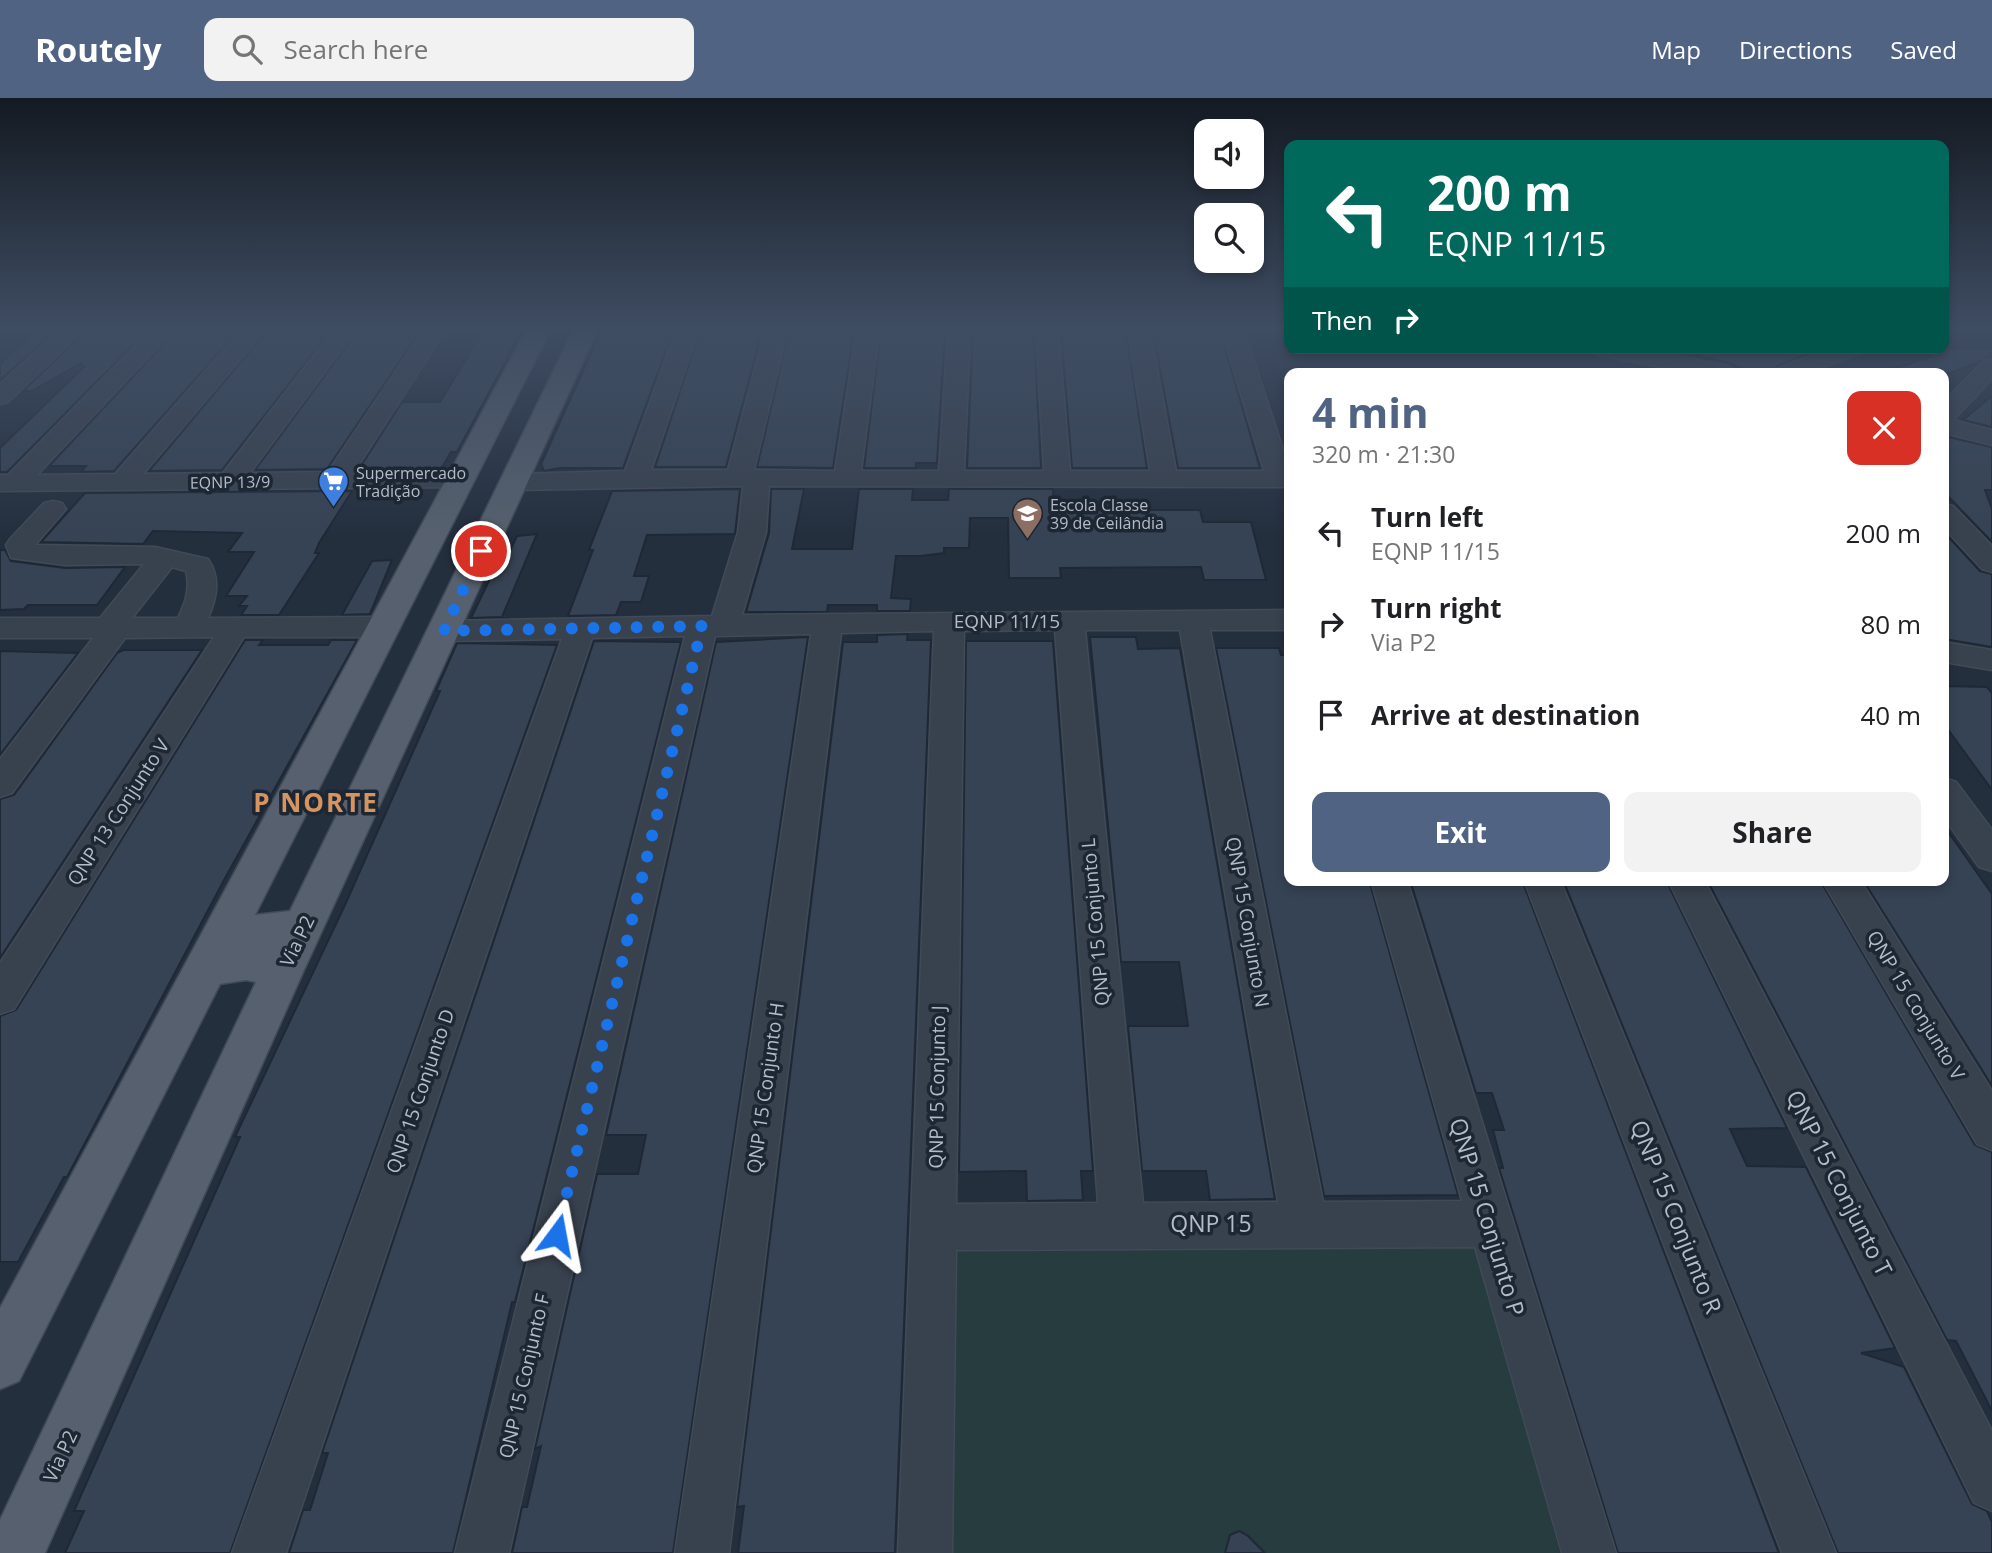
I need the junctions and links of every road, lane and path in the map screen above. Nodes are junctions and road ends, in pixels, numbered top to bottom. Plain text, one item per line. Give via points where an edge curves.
1 (93, 399) edge
2 (194, 399) edge
3 (293, 399) edge
4 (389, 399) edge
5 (502, 399) edge
6 (552, 399) edge
7 (663, 399) edge
8 (763, 399) edge
9 (858, 399) edge
10 (955, 399) edge
11 (1052, 399) edge
12 (1150, 399) edge
13 (1256, 399) edge
14 (1949, 427) edge
15 (1989, 439) edge
16 (635, 478) junction
17 (847, 478) junction
18 (460, 479) junction
19 (748, 479) junction
20 (951, 479) junction
21 (1164, 479) junction
22 (1284, 479) edge
23 (336, 480) junction
24 (1058, 480) junction
25 (121, 482) junction
26 (513, 482) junction
27 (7, 483) edge
28 (229, 483) junction
29 (53, 509) dead end
30 (1949, 517) edge
31 (165, 557) junction
32 (1992, 563) edge
33 (1069, 620) junction
34 (1193, 620) junction
35 (1284, 620) edge
36 (949, 621) junction
37 (827, 623) junction
38 (713, 626) junction
39 (0, 628) edge
40 (112, 628) junction
41 (188, 628) junction
42 (235, 628) junction
43 (383, 628) junction
44 (580, 630) junction
45 (444, 631) junction
46 (1949, 653) edge
47 (1992, 660) edge
48 (0, 784) edge
49 (1949, 797) edge
50 (1988, 845) edge
51 (1391, 886) edge
52 (1544, 886) edge
53 (1689, 886) edge
54 (1844, 886) edge
55 (305, 926) junction
56 (227, 929) junction
57 (207, 968) junction
58 (284, 970) junction
59 (0, 996) edge
60 (1992, 1130) edge
61 (1304, 1223) junction
62 (1122, 1224) junction
63 (1489, 1224) junction
64 (933, 1227) junction
65 (0, 1362) edge
66 (1992, 1485) edge
67 (15, 1553) edge
68 (259, 1553) edge
69 (482, 1553) edge
70 (702, 1553) edge
71 (925, 1553) edge
72 (1588, 1553) edge
73 (1809, 1553) edge

1 - 27 street
2 - 25 street
3 - 28 street
4 - 23 street
5 - 18 main road
6 - 26 main road, Via P2
7 - 16 street
8 - 19 street
9 - 17 street
10 - 20 street
11 - 24 street
12 - 21 street
13 - 22 street
14 - 15 street
16 - 19 street
16 - 26 street
17 - 19 street
17 - 20 street
18 - 23 street, EQNP 13/9
18 - 43 main road
19 - 38 street via 752,532
20 - 24 street
21 - 22 street
21 - 24 street
23 - 28 street, EQNP 13/9
25 - 27 street, EQNP 13/9
25 - 28 street, EQNP 13/9
26 - 45 main road, Via P2
29 - 31 street via 20,545 21,552
30 - 32 street
31 - 40 street
31 - 41 street via 198,565 203,578 202,599
33 - 34 street, EQNP 11/15
33 - 36 street, EQNP 11/15
33 - 62 street, QNP 15 Conjunto L
34 - 35 street, EQNP 11/15
34 - 61 street, QNP 15 Conjunto N
36 - 37 street, EQNP 11/15
36 - 64 street, QNP 15 Conjunto J
37 - 38 street, EQNP 11/15
37 - 70 street, QNP 15 Conjunto H
38 - 44 street, EQNP 11/15
38 - 69 street, QNP 15 Conjunto F
39 - 40 street
40 - 41 street
40 - 48 street
41 - 42 street
42 - 43 street
42 - 59 street, QNP 13 Conjunto V
43 - 56 main road
44 - 45 street, EQNP 11/15
44 - 68 street, QNP 15 Conjunto D
45 - 55 main road, Via P2
46 - 47 street
49 - 50 street
51 - 63 street, QNP 15 Conjunto P
52 - 73 street, QNP 15 Conjunto R
53 - 66 street, QNP 15 Conjunto T
54 - 60 street, QNP 15 Conjunto V
55 - 56 main road via 259,933
55 - 58 main road, Via P2
56 - 57 main road
57 - 58 main road via 246,962
57 - 65 main road
58 - 67 main road, Via P2
61 - 62 street, QNP 15
61 - 63 street, QNP 15
62 - 64 street, QNP 15
63 - 72 street, QNP 15 Conjunto P
64 - 71 street, QNP 15 Conjunto J

